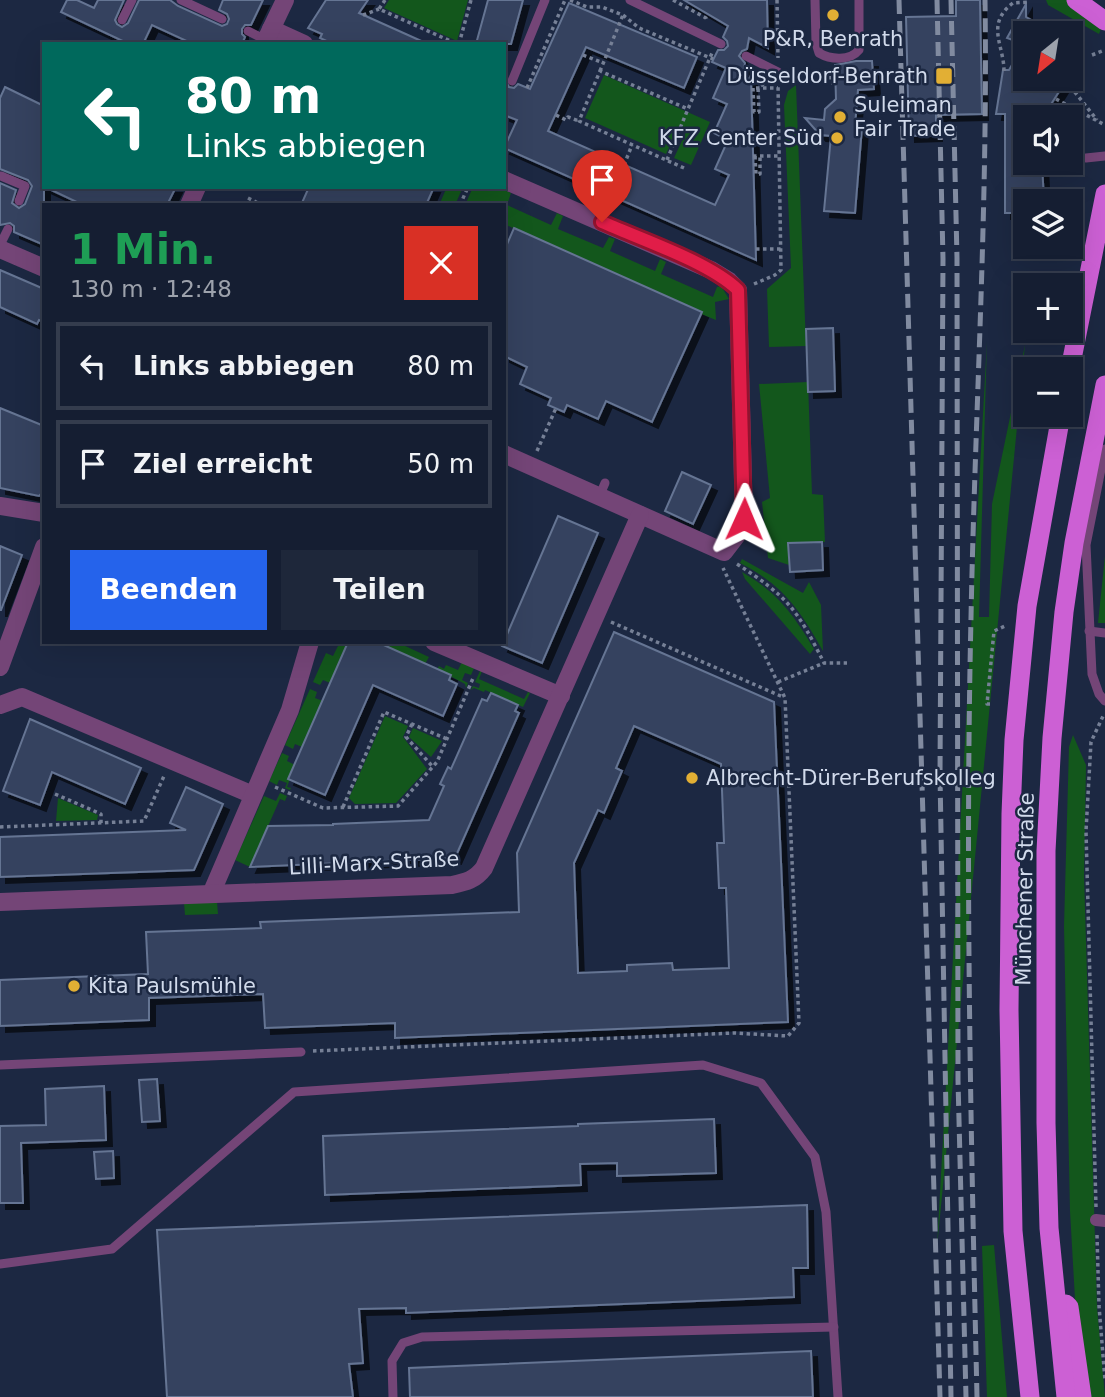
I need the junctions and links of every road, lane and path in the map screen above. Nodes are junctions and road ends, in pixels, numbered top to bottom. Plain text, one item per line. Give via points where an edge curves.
1 (132, 0) edge
2 (181, 0) edge
3 (285, 0) edge
4 (385, 0) edge
5 (471, 0) edge
6 (545, 0) edge
7 (568, 0) edge
8 (597, 0) edge
9 (630, 0) edge
10 (777, 0) edge
11 (815, 0) edge
12 (859, 0) edge
13 (1076, 0) edge
14 (1030, 2) dead end
15 (594, 6) junction
16 (379, 9) junction
17 (363, 15) dead end
18 (623, 15) junction
19 (222, 19) dead end
20 (122, 20) dead end
21 (1105, 21) edge
22 (248, 31) dead end
23 (267, 38) edge
24 (291, 42) edge
25 (453, 42) edge
26 (459, 42) edge
27 (721, 44) dead end
28 (1105, 50) edge
29 (583, 55) dead end
30 (1092, 55) dead end
31 (746, 56) dead end
32 (603, 63) junction
33 (600, 71) junction
34 (807, 71) dead end
35 (1004, 71) dead end
36 (778, 72) junction
37 (743, 73) dead end
38 (512, 81) dead end
39 (527, 88) dead end
40 (754, 88) junction
41 (765, 88) junction
42 (778, 88) junction
43 (1074, 91) edge
44 (1056, 99) dead end
45 (688, 109) junction
46 (556, 115) dead end
47 (579, 121) junction
48 (1102, 124) edge
49 (632, 145) junction
50 (756, 156) dead end
51 (779, 156) junction
52 (1105, 156) edge
53 (1086, 158) dead end
54 (667, 160) junction
55 (624, 165) dead end
56 (684, 167) dead end
57 (1, 176) edge
58 (506, 181) edge
59 (1105, 194) edge
60 (248, 198) dead end
61 (19, 201) dead end
62 (258, 203) edge
63 (8, 229) dead end
64 (0, 247) edge
65 (756, 249) dead end
66 (781, 249) junction
67 (42, 267) edge
68 (738, 290) junction
69 (1072, 357) edge
70 (1105, 386) edge
71 (556, 408) dead end
72 (1059, 427) edge
73 (1105, 449) edge
74 (506, 455) edge
75 (530, 466) junction
76 (0, 506) edge
77 (42, 513) edge
78 (640, 514) junction
79 (42, 552) edge
80 (724, 552) junction
81 (596, 615) junction
82 (1006, 626) dead end
83 (1090, 631) junction
84 (1105, 634) edge
85 (309, 644) edge
86 (439, 644) edge
87 (480, 662) junction
88 (824, 663) junction
89 (848, 663) dead end
90 (0, 667) edge
91 (778, 682) junction
92 (561, 695) junction
93 (785, 698) junction
94 (1105, 701) edge
95 (990, 704) dead end
96 (0, 705) edge
97 (1105, 712) edge
98 (411, 724) junction
99 (447, 739) junction
100 (171, 760) junction
101 (433, 767) junction
102 (257, 788) junction
103 (55, 794) dead end
104 (343, 807) junction
105 (101, 823) junction
106 (0, 827) edge
107 (211, 894) junction
108 (0, 902) edge
109 (301, 1052) joint
110 (0, 1065) edge
111 (1101, 1221) edge
112 (0, 1264) edge
113 (1054, 1290) junction
114 (834, 1328) junction
115 (1105, 1380) edge
116 (393, 1397) edge
117 (838, 1397) edge
118 (1030, 1397) edge
119 (1066, 1397) edge
120 (1082, 1397) edge

1 - 20 lane
2 - 19 lane
3 - 23 street
4 - 16 path
5 - 26 path
6 - 38 lane
7 - 15 path
7 - 39 path
8 - 15 path
9 - 27 lane
10 - 36 path
11 - 12 lane via 816,44 819,53 830,58 851,57 859,50
13 - 21 highway
14 - 35 path via 1013,4 1000,18 998,43
15 - 18 path
16 - 17 path
16 - 25 path
18 - 32 path
18 - 45 path via 639,28 711,60
22 - 23 lane
23 - 24 street
28 - 30 path
29 - 32 path
31 - 36 lane
32 - 33 path
33 - 45 path
33 - 47 path
34 - 36 path via 796,76
36 - 42 path
37 - 41 path
40 - 40 path via 759,112 754,112
40 - 41 path
41 - 42 path
42 - 51 path
43 - 48 path
44 - 48 path
45 - 54 path
46 - 47 path
47 - 49 path
49 - 54 path
49 - 55 path
50 - 51 path
51 - 66 path
52 - 53 lane
54 - 56 path
57 - 61 lane via 25,186
58 - 68 street via 710,270
59 - 69 highway
60 - 62 path
63 - 64 lane
64 - 67 street
65 - 66 path
66 - 68 path via 781,270
68 - 80 street via 745,506 741,526
70 - 113 highway, Münchener Straße via 1063,612 1052,738 1045,1021
71 - 75 path
72 - 118 highway, Münchener Straße via 1027,606 1014,740 1009,1010 1013,1217
73 - 83 lane via 1086,545
74 - 75 street
75 - 78 street via 602,490
76 - 77 street
78 - 80 street
78 - 81 street, Lilli-Marx-Straße
79 - 90 street
80 - 88 path via 785,598
80 - 91 path via 720,562
81 - 92 street, Lilli-Marx-Straße
81 - 93 path
82 - 95 path via 994,631
83 - 84 lane
83 - 94 lane via 1092,674
85 - 102 street via 290,709
86 - 87 street
87 - 92 street
87 - 99 path
88 - 89 path
88 - 91 path
91 - 93 path
92 - 107 street, Lilli-Marx-Straße via 477,877 452,885
93 - 109 path via 799,1023 788,1036 734,1034
96 - 100 street via 22,697
97 - 111 path via 1091,742 1086,831
98 - 99 path
98 - 101 path via 406,737
98 - 104 path via 384,712
99 - 101 path
100 - 102 street
100 - 105 path via 144,821
101 - 104 path via 398,806
102 - 104 path via 323,808
102 - 107 street
103 - 105 path via 101,814
105 - 106 path
107 - 108 street, Lilli-Marx-Straße
109 - 110 lane
111 - 115 path via 1099,1306
112 - 114 lane via 112,1249 294,1092 703,1065 761,1083 815,1157 826,1212
113 - 119 highway, Münchener Straße
113 - 120 highway via 1069,1307
114 - 116 lane via 422,1337 403,1343 392,1361
114 - 117 lane

